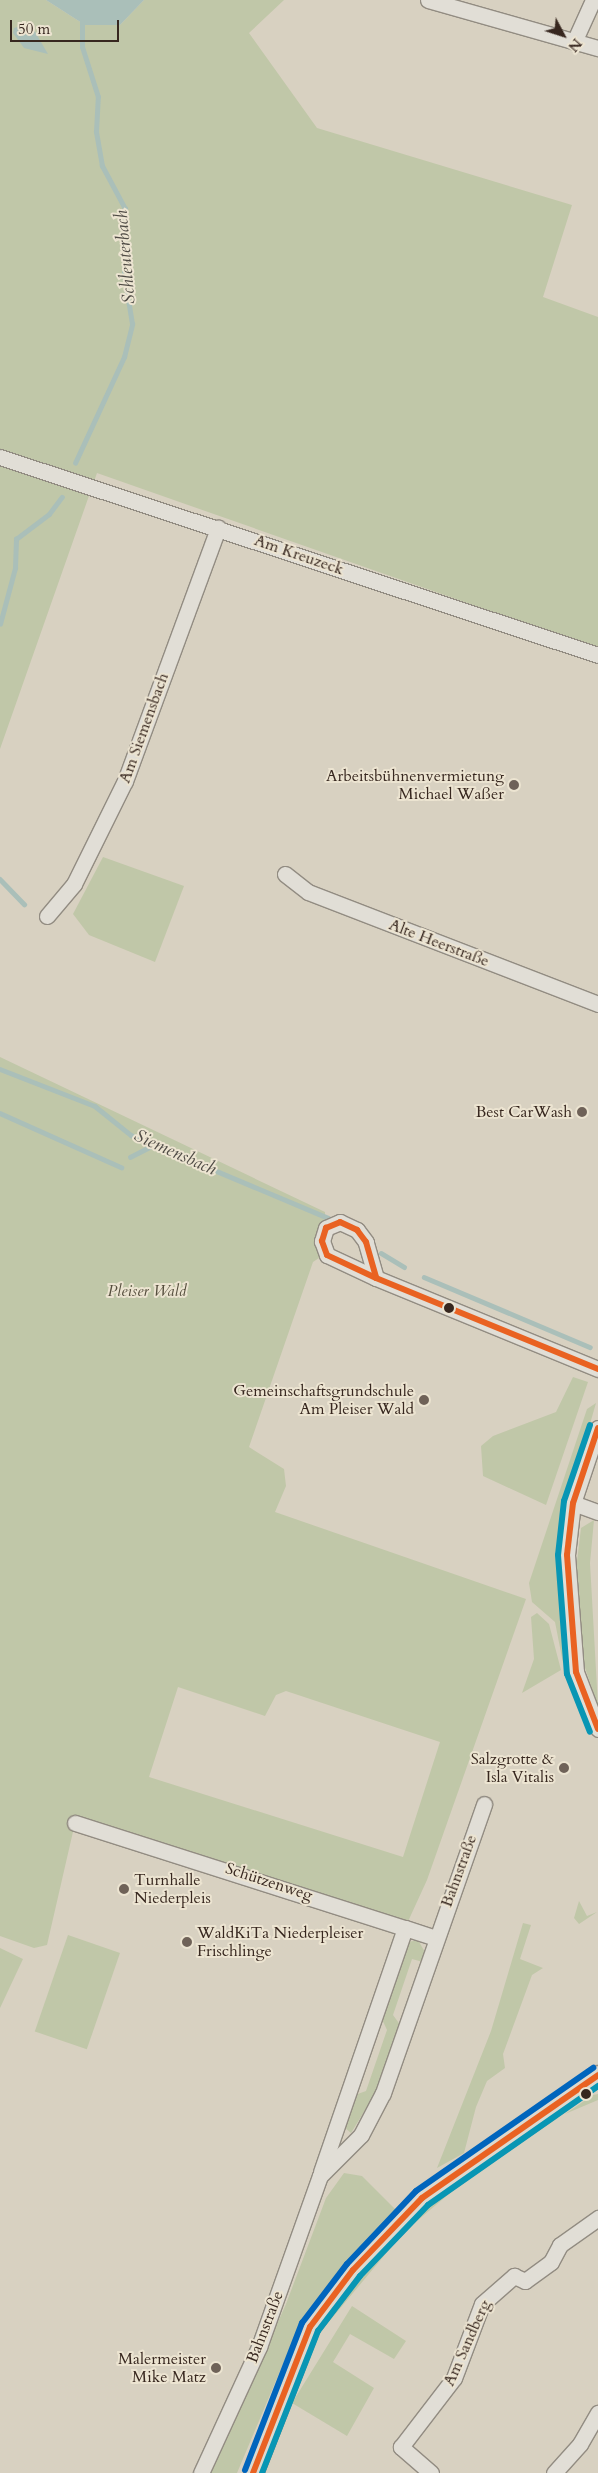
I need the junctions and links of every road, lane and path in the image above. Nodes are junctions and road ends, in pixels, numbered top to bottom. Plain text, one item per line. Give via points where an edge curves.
1 (428, 0) edge
2 (593, 0) edge
3 (574, 42) junction
4 (598, 48) edge
5 (0, 457) edge
6 (218, 528) junction
7 (598, 655) edge
8 (284, 874) dead end
9 (48, 916) dead end
10 (598, 1004) edge
11 (376, 1278) dead end
12 (598, 1368) edge
13 (598, 1428) edge
14 (573, 1503) junction
15 (598, 1512) edge
16 (598, 1729) edge
17 (484, 1804) dead end
18 (75, 1823) dead end
19 (405, 1928) junction
20 (435, 1938) junction
21 (597, 2076) edge
22 (320, 2176) junction
23 (598, 2218) edge
24 (598, 2412) edge
25 (201, 2473) edge
26 (253, 2473) edge
27 (431, 2473) edge
28 (554, 2473) edge

1 - 3 street
2 - 3 street
3 - 4 street
5 - 6 street, Am Kreuzeck
6 - 7 street, Am Kreuzeck
6 - 9 street, Am Siemensbach via 125,781 74,884
8 - 10 street, Alte Heerstraße via 308,892
11 - 12 street
13 - 14 street
14 - 15 street
14 - 16 street via 566,1555 572,1644 576,1672
17 - 20 street, Bahnstraße
18 - 19 street, Schützenweg
19 - 20 street
19 - 22 street, Bahnstraße
20 - 22 street, Bahnstraße via 374,2115
21 - 26 main road via 422,2198 353,2270 310,2327
22 - 25 street, Bahnstraße via 259,2347
23 - 27 street, Am Sandberg via 560,2245 551,2262 525,2281 514,2276 482,2304 454,2378 401,2447
24 - 28 street via 580,2444

